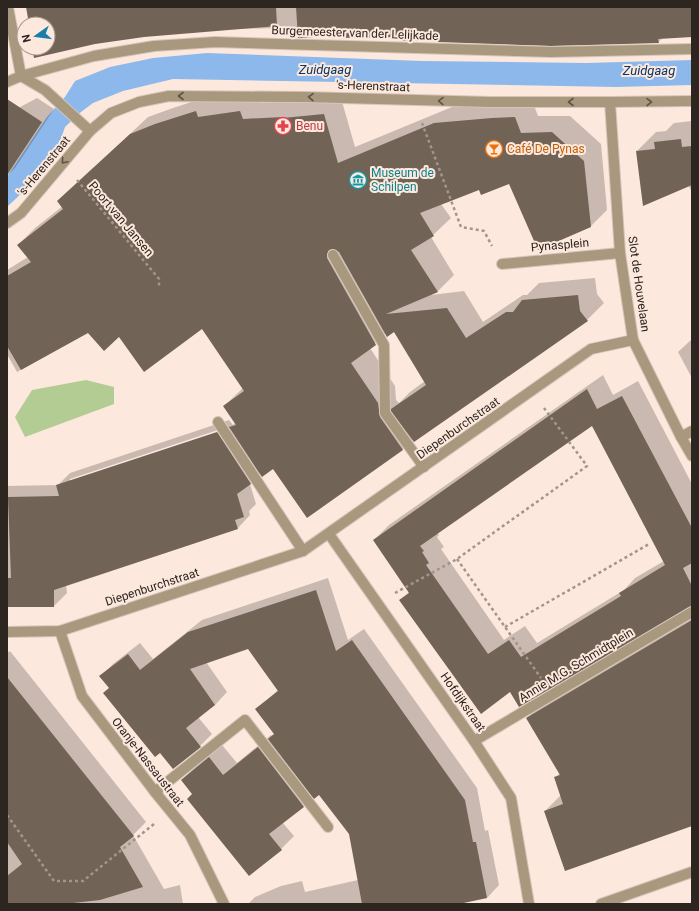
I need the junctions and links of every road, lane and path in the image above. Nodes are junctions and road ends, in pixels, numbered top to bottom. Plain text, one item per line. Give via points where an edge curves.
1 (8, 7) edge
2 (692, 49) edge
3 (21, 76) junction
4 (7, 82) edge
5 (414, 101) junction
6 (692, 101) edge
7 (610, 102) junction
8 (90, 132) junction
9 (63, 163) junction
10 (7, 223) edge
11 (620, 253) junction
12 (333, 255) dead end
13 (502, 264) joint
14 (159, 288) dead end
15 (633, 340) junction
16 (532, 391) junction
17 (218, 422) dead end
18 (692, 431) edge
19 (681, 437) junction
20 (692, 456) edge
21 (424, 467) junction
22 (329, 534) junction
23 (648, 544) dead end
24 (303, 551) junction
25 (457, 559) junction
26 (377, 602) junction
27 (692, 612) edge
28 (505, 627) junction
29 (60, 631) junction
30 (7, 632) edge
31 (553, 694) junction
32 (474, 740) junction
33 (155, 792) junction
34 (170, 811) junction
35 (7, 816) edge
36 (328, 827) dead end
37 (692, 872) edge
38 (224, 904) edge
39 (529, 904) edge
40 (602, 904) edge

1 - 3 street
2 - 3 street, Burgemeester van der Lelijkade via 551,52 215,42 154,46 94,56
3 - 4 street, Burgemeester van der Lelijkade
3 - 8 street via 45,90
7 -> 5 street, 's-Herenstraat
5 -> 8 street, 's-Herenstraat via 169,96 139,102 111,112
5 - 13 path via 461,227 484,231
7 -> 6 street, 's-Herenstraat
7 - 11 street, Slot de Houvelaan
8 -> 9 street, 's-Herenstraat
9 - 10 street, 's-Herenstraat via 21,213
9 - 14 path, Poort van Jansen via 159,279
11 - 13 street, Pynasplein
11 - 15 street, Slot de Houvelaan
12 - 21 street via 384,345 385,413
15 - 16 street, Diepenburchstraat via 591,349
15 - 19 street, Slot de Houvelaan
16 - 21 street, Diepenburchstraat
16 - 25 path via 587,466
17 - 24 street
18 - 19 street
19 - 20 street, Slot de Houvelaan
21 - 22 street, Diepenburchstraat
22 - 24 street, Diepenburchstraat
22 - 26 street, Hofdijkstraat
23 - 28 path
24 - 29 street, Diepenburchstraat
25 - 26 path
25 - 28 path
26 - 32 street, Hofdijkstraat
27 - 31 street, Annie M.G. Schmidtplein
28 - 31 path
29 - 30 street, Diepenburchstraat
29 - 33 street, Oranje-Nassaustraat via 82,696
31 - 32 street, Annie M.G. Schmidtplein
32 - 39 street, Hofdijkstraat via 511,798
33 - 34 street, Oranje-Nassaustraat
33 - 36 street via 245,720
34 - 35 path via 83,881 54,881
34 - 38 street, Oranje-Nassaustraat via 190,835
37 - 40 street

